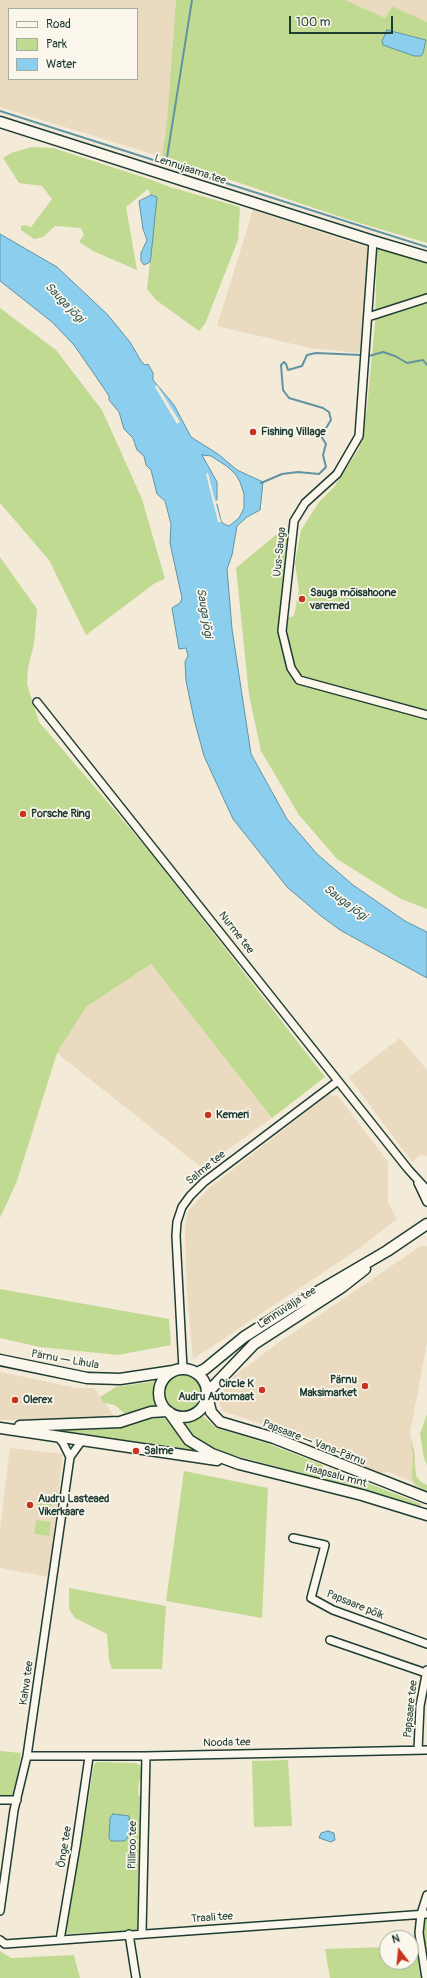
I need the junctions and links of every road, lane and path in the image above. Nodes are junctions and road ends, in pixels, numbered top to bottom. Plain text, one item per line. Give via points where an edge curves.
1 (0, 122) edge
2 (373, 241) junction
3 (427, 257) edge
4 (427, 298) edge
5 (368, 316) junction
6 (37, 702) dead end
7 (427, 715) edge
8 (338, 1081) junction
9 (416, 1179) junction
10 (427, 1190) edge
11 (427, 1202) edge
12 (427, 1224) edge
13 (387, 1251) junction
14 (0, 1360) edge
15 (178, 1370) junction
16 (197, 1373) junction
17 (207, 1394) junction
18 (168, 1411) junction
19 (0, 1428) edge
20 (57, 1436) junction
21 (83, 1439) junction
22 (70, 1457) junction
23 (239, 1464) junction
24 (427, 1498) edge
25 (427, 1515) edge
26 (293, 1538) dead end
27 (330, 1640) dead end
28 (427, 1644) edge
29 (426, 1672) edge
30 (418, 1750) junction
31 (427, 1750) edge
32 (27, 1756) junction
33 (146, 1756) junction
34 (89, 1757) junction
35 (0, 1800) edge
36 (17, 1800) junction
37 (427, 1896) edge
38 (0, 1911) edge
39 (424, 1914) edge
40 (142, 1933) junction
41 (130, 1934) junction
42 (0, 1940) edge
43 (60, 1940) junction
44 (136, 1978) edge
45 (426, 1978) edge

1 - 2 main road, Lennujaama tee
2 - 3 main road, Lennujaama tee
2 - 5 street, Uus-Sauga
4 - 5 street
5 - 7 street, Uus-Sauga via 359,436 337,474 305,504 294,521 282,631 291,668 299,680
6 - 8 street, Nurme tee
8 - 9 street, Nurme tee
8 - 15 street, Salme tee via 204,1182 182,1207 176,1236
9 - 10 street, Nurme tee
9 - 11 street, Nurme tee
12 - 13 main road, Lennuvälja tee
13 - 16 main road, Lennuvälja tee via 244,1337
13 - 17 main road, Lennuvälja tee via 342,1287 254,1344
14 - 15 main road, Pärnu — Lihula via 87,1378 120,1379
15 - 16 main road
15 - 18 main road via 163,1379 160,1388 161,1402
16 - 17 main road via 205,1382
17 - 18 main road via 202,1408 193,1415 179,1417
17 - 24 main road, Papsaare — Vana-Pärnu via 211,1412 220,1422 274,1438
18 - 19 main road via 152,1412 120,1422
18 - 23 main road via 181,1431 194,1444
19 - 20 main road
20 - 21 main road
20 - 22 street
21 - 22 street, Kahva tee
21 - 23 main road
22 - 32 street, Kahva tee
23 - 25 main road, Haapsalu mnt via 362,1495
26 - 28 street, Papsaare põik via 325,1545 311,1598 333,1610
27 - 29 street
29 - 30 street, Papsaare tee via 420,1706
30 - 31 street, Nooda tee
30 - 33 street, Nooda tee
32 - 34 street, Nooda tee
32 - 36 street, Kahva tee
33 - 34 street, Nooda tee
33 - 40 street, Pilliroo tee
34 - 43 street, Õnge tee
35 - 36 street
36 - 38 street, Kahva tee
37 - 39 street
39 - 40 street, Traali tee
39 - 45 street via 419,1934
40 - 41 street, Traali tee
41 - 43 street, Traali tee
41 - 44 street
42 - 43 street, Traali tee via 5,1944

